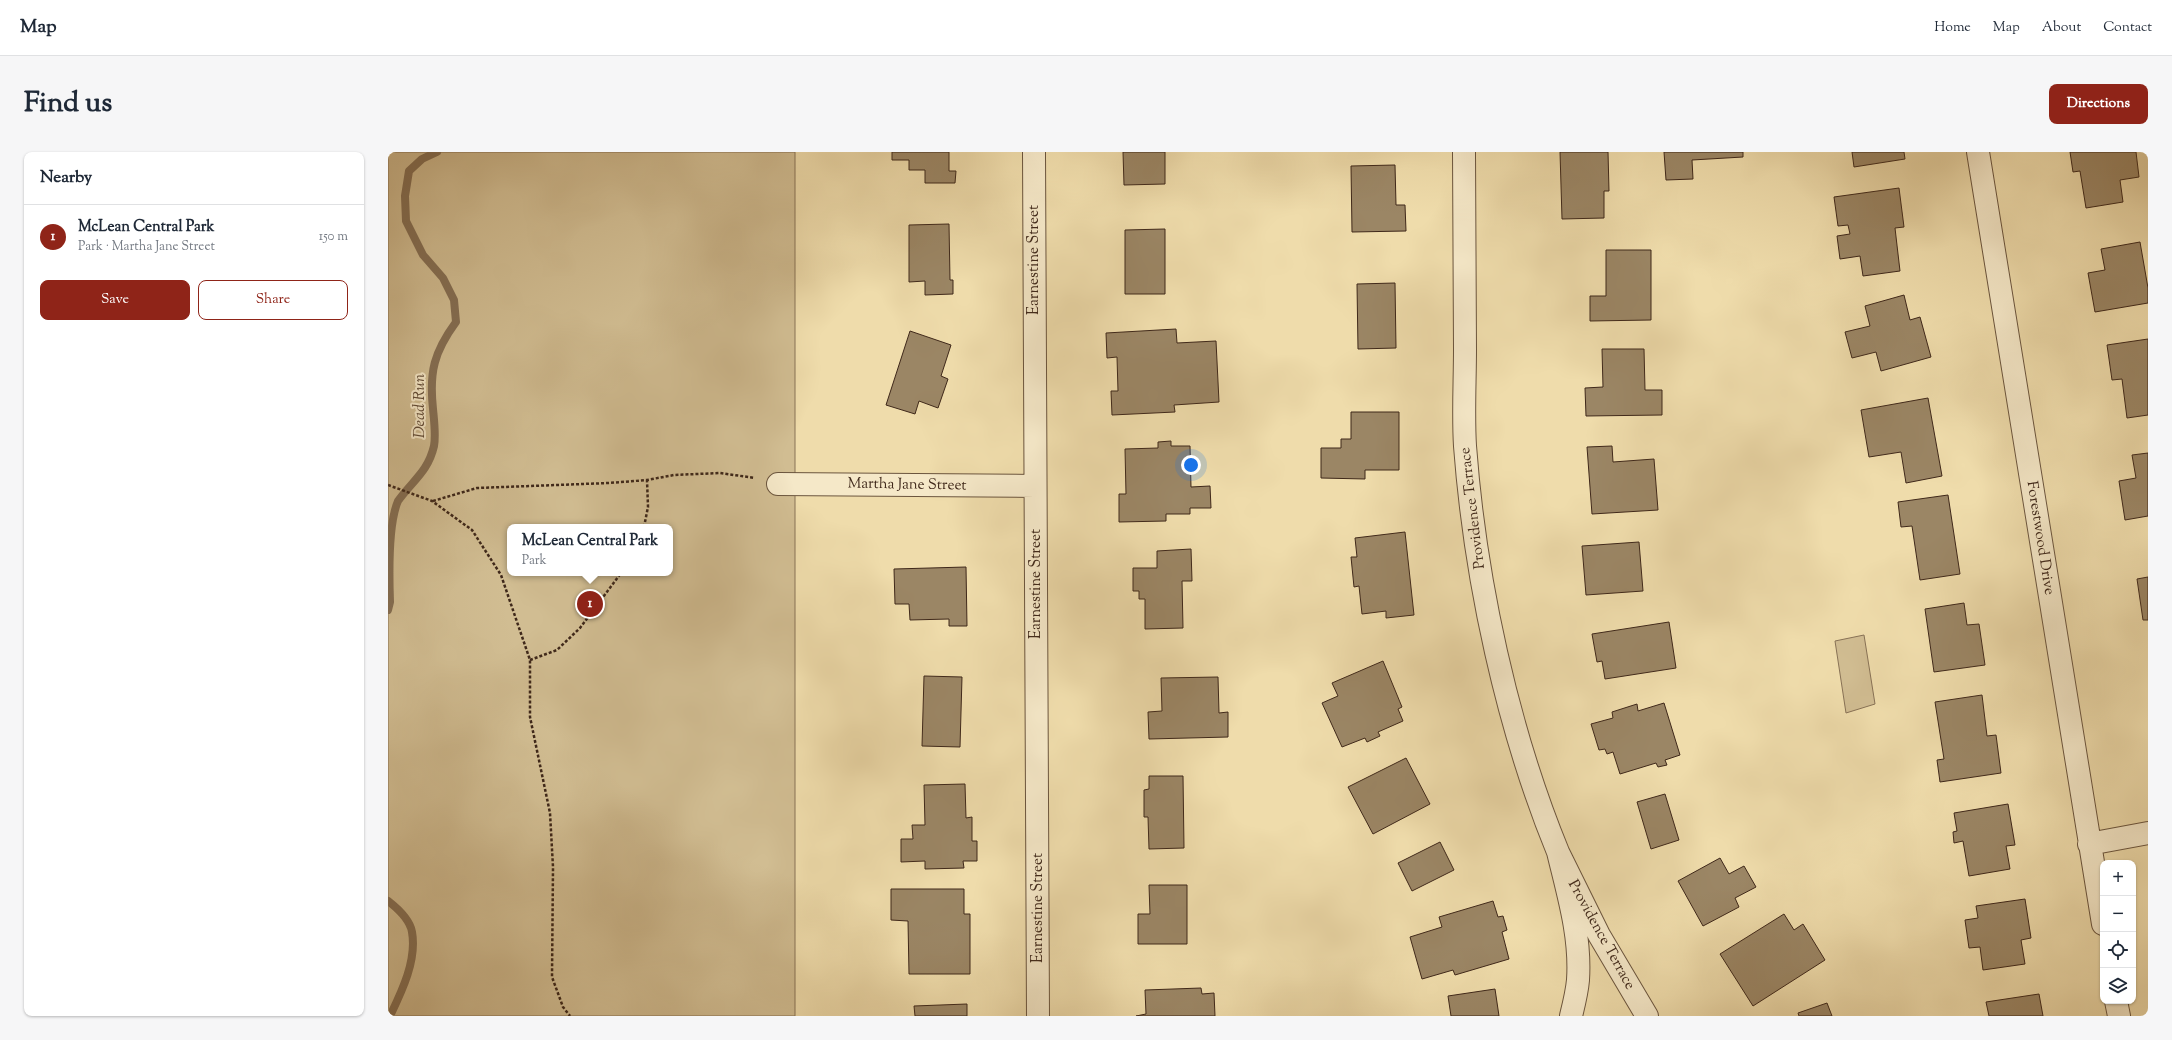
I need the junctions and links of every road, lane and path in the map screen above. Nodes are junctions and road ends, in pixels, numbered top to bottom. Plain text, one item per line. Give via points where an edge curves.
1 (1034, 152) edge
2 (1464, 152) edge
3 (1978, 152) edge
4 (647, 480) junction
5 (778, 484) joint
6 (388, 485) edge
7 (1035, 486) junction
8 (432, 501) junction
9 (645, 524) edge
10 (619, 576) edge
11 (530, 660) junction
12 (2148, 834) edge
13 (2089, 844) junction
14 (1558, 852) junction
15 (2100, 907) edge
16 (2116, 1004) edge
17 (570, 1016) edge
18 (1038, 1016) edge
19 (1571, 1016) edge
20 (1647, 1016) edge
21 (2118, 1016) edge

1 - 7 street, Earnestine Street
2 - 14 street, Providence Terrace via 1465,444 1475,542 1492,633 1520,744 1545,822
3 - 13 street, Forestwood Drive
4 - 5 path via 674,475 720,473 747,476
4 - 8 path via 477,488
4 - 9 path via 648,507
5 - 7 street, Martha Jane Street
6 - 8 path
7 - 18 street, Earnestine Street
8 - 11 path via 472,530 486,550 501,575
10 - 11 path via 580,628 557,650
11 - 17 path via 530,717 550,813 553,867 552,977 563,1007
12 - 13 street
13 - 15 street, Forestwood Drive
14 - 19 street, Providence Terrace via 1573,911 1579,954 1578,981
14 - 20 street, Providence Terrace via 1600,936
16 - 21 street

